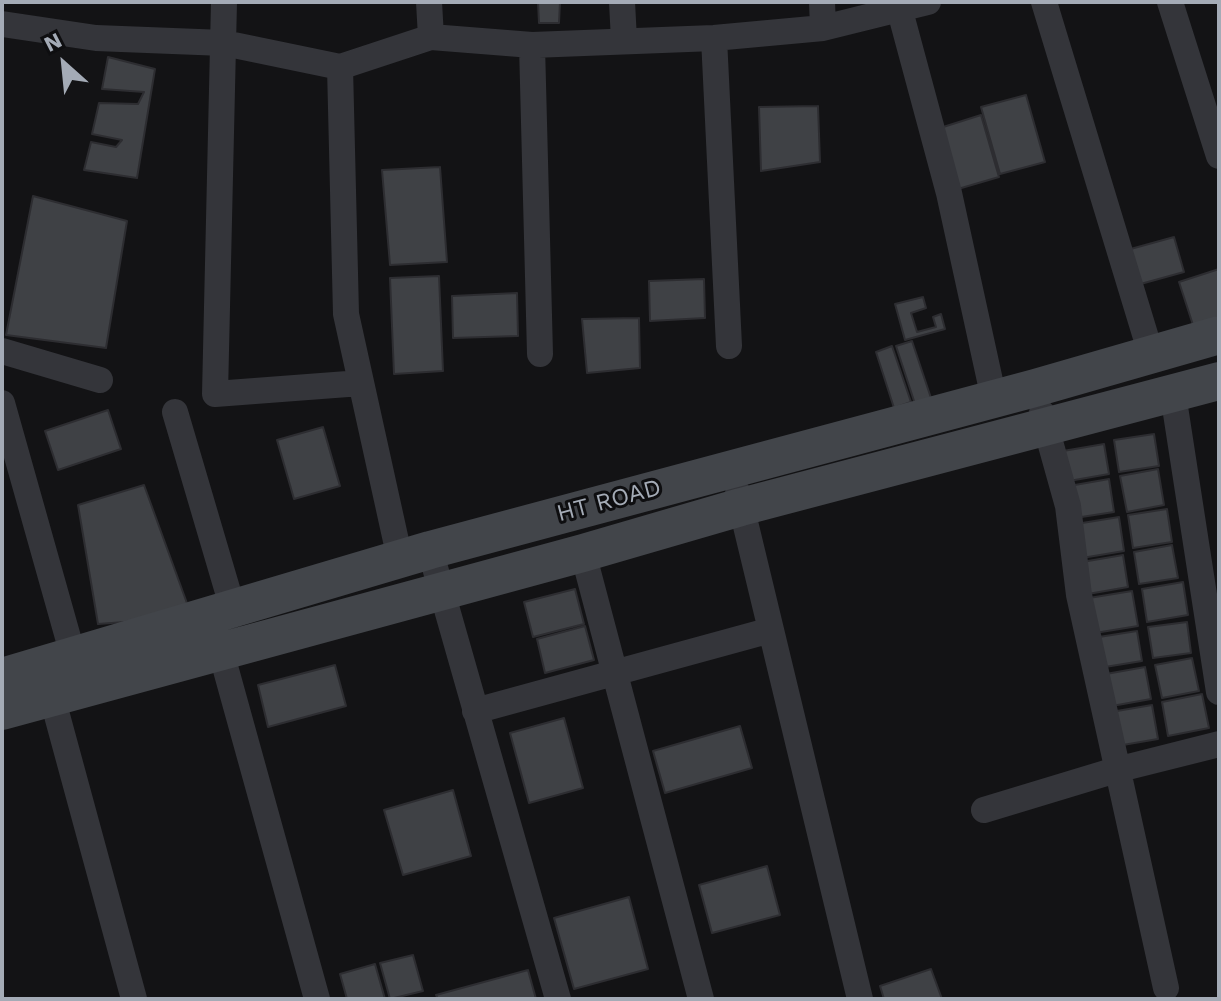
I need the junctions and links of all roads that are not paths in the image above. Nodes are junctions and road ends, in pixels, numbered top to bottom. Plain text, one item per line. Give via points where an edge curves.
1 (224, 2) edge
2 (429, 2) edge
3 (622, 2) edge
4 (928, 2) edge
5 (1044, 2) edge
6 (1170, 2) edge
7 (900, 11) junction
8 (822, 15) edge
9 (2, 24) edge
10 (431, 37) junction
11 (714, 38) junction
12 (624, 40) junction
13 (224, 43) junction
14 (532, 45) junction
15 (340, 67) junction
16 (1219, 156) edge
17 (1219, 335) edge
18 (729, 346) dead end
19 (2, 351) edge
20 (540, 354) dead end
21 (1151, 354) junction
22 (100, 380) dead end
23 (1219, 381) edge
24 (361, 383) junction
25 (1035, 388) junction
26 (1173, 394) junction
27 (994, 399) junction
28 (2, 403) edge
29 (175, 412) dead end
30 (1046, 427) junction
31 (734, 467) junction
32 (741, 507) junction
33 (583, 553) junction
34 (415, 554) junction
35 (441, 591) junction
36 (233, 609) junction
37 (771, 630) junction
38 (221, 652) junction
39 (614, 673) junction
40 (2, 677) edge
41 (69, 681) junction
42 (1219, 692) edge
43 (2, 711) edge
44 (475, 711) junction
45 (1219, 744) edge
46 (1116, 770) junction
47 (984, 810) dead end
48 (1166, 988) dead end
49 (134, 999) edge
50 (317, 999) edge
51 (558, 999) edge
52 (701, 999) edge
53 (860, 999) edge

1 - 13 street
2 - 10 street
3 - 12 street
4 - 7 street
5 - 21 street
6 - 16 street
7 - 8 street
7 - 27 street via 949,193
8 - 11 street
9 - 13 street via 96,38
10 - 14 street
10 - 15 street
11 - 12 street
11 - 18 street
12 - 14 street
13 - 15 street
13 - 24 street via 215,394
14 - 20 street
15 - 24 street via 346,314
17 - 21 street, HT ROAD
19 - 22 street
21 - 25 street, HT ROAD
23 - 26 street, HT ROAD
24 - 34 street
25 - 27 street, HT ROAD
25 - 30 street
26 - 30 street, HT ROAD
26 - 42 street
27 - 31 street, HT ROAD
28 - 41 street
29 - 36 street
30 - 32 street, HT ROAD
30 - 46 street via 1068,506 1079,595
31 - 32 street
31 - 34 street, HT ROAD
32 - 33 street, HT ROAD
32 - 37 street
33 - 35 street, HT ROAD
33 - 39 street
34 - 35 street
34 - 36 street, HT ROAD
35 - 38 street, HT ROAD
35 - 44 street
36 - 41 street, HT ROAD
37 - 39 street
37 - 53 street
38 - 41 street, HT ROAD
38 - 50 street
39 - 44 street
39 - 52 street
40 - 41 street, HT ROAD
41 - 43 street, HT ROAD
41 - 49 street
44 - 51 street
45 - 46 street
46 - 47 street
46 - 48 street

